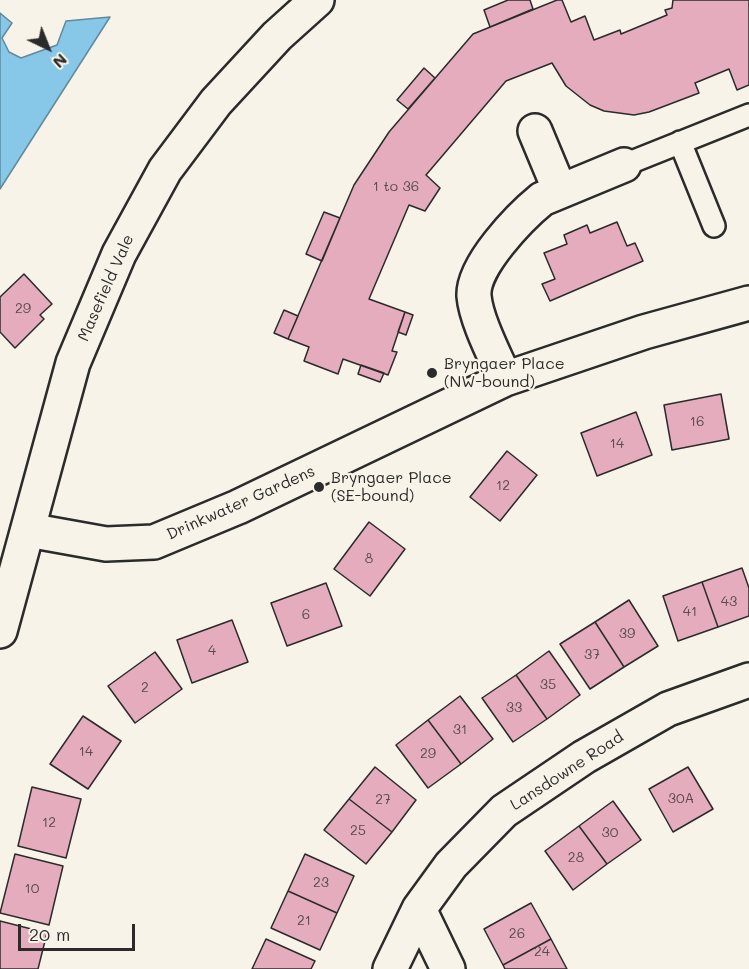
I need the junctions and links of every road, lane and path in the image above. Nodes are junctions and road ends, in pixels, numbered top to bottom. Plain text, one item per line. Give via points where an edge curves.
1 (316, 0) edge
2 (749, 115) edge
3 (535, 131) dead end
4 (680, 142) junction
5 (624, 165) joint
6 (560, 191) junction
7 (714, 226) dead end
8 (749, 303) edge
9 (505, 379) junction
10 (28, 530) junction
11 (0, 631) edge
12 (749, 680) edge
13 (419, 909) junction
14 (390, 969) edge
15 (448, 969) edge

1 - 10 street, Masefield Vale via 216,102 165,170 119,254 73,363
2 - 4 lane
3 - 6 street
4 - 5 lane
4 - 7 lane
5 - 6 street
6 - 9 street via 531,208 477,276 476,310
8 - 9 street, Drinkwater Gardens via 644,332
9 - 10 street, Drinkwater Gardens via 238,507 154,542 106,544
10 - 11 street, Masefield Vale
12 - 13 street, Lansdowne Road via 668,709 584,757 513,805 451,865
13 - 14 street, Lansdowne Road
13 - 15 street

